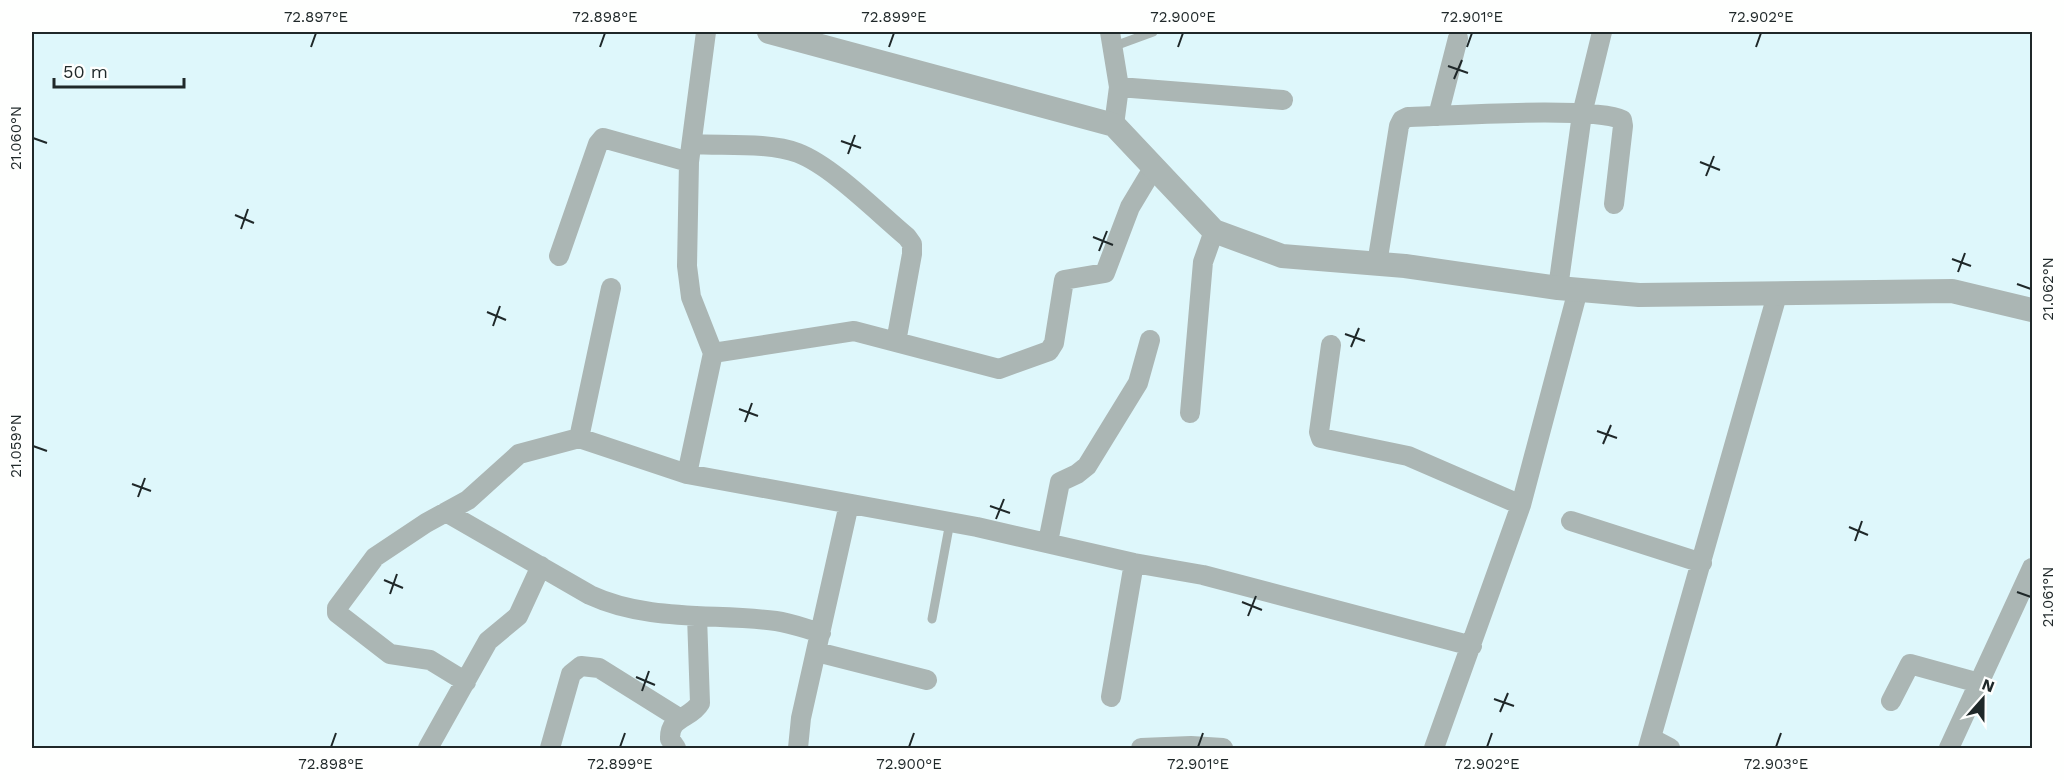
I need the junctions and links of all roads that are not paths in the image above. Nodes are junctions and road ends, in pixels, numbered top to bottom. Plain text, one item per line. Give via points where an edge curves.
1 (706, 32) edge
2 (769, 32) edge
3 (1153, 32) edge
4 (1602, 32) edge
5 (1458, 38) dead end
6 (1111, 39) edge
7 (1119, 87) junction
8 (1283, 100) dead end
9 (1582, 114) junction
10 (1438, 116) junction
11 (1114, 125) junction
12 (691, 153) junction
13 (1154, 167) junction
14 (1614, 204) dead end
15 (1214, 231) junction
16 (559, 256) dead end
17 (1377, 264) junction
18 (611, 288) dead end
19 (1568, 289) junction
20 (1777, 295) junction
21 (2032, 310) edge
22 (1150, 340) dead end
23 (896, 342) junction
24 (1331, 345) dead end
25 (713, 353) junction
26 (1190, 413) dead end
27 (579, 438) junction
28 (687, 474) junction
29 (849, 504) junction
30 (1521, 505) junction
31 (446, 512) junction
32 (1571, 521) dead end
33 (950, 522) junction
34 (1048, 542) junction
35 (1134, 563) junction
36 (1702, 563) junction
37 (541, 566) junction
38 (2032, 568) edge
39 (697, 616) junction
40 (932, 619) dead end
41 (819, 643) junction
42 (1472, 646) junction
43 (927, 680) dead end
44 (466, 682) junction
45 (1979, 683) junction
46 (1111, 698) dead end
47 (1891, 701) dead end
48 (679, 718) junction
49 (1650, 743) edge
50 (428, 748) edge
51 (550, 748) edge
52 (676, 748) edge
53 (798, 748) edge
54 (1141, 748) edge
55 (1224, 748) edge
56 (1434, 748) edge
57 (1670, 748) edge
58 (1949, 748) edge

1 - 12 street
2 - 11 street
3 - 6 lane
4 - 9 street
5 - 10 street
6 - 7 street
7 - 8 street
7 - 11 street
9 - 10 street
9 - 14 street via 1622,120
9 - 19 street
10 - 17 street via 1402,120
11 - 13 street
12 - 16 street via 603,138
12 - 23 street via 778,148 797,152 818,163 907,237 912,254
12 - 25 street via 688,276 691,297
13 - 15 street
13 - 23 street via 1128,211 1105,273 1064,280 1054,343 1048,351 999,369
15 - 17 street via 1282,256
15 - 26 street via 1203,262
17 - 19 street
18 - 27 street
19 - 20 street via 1639,295
19 - 30 street
20 - 21 street via 1952,291
20 - 36 street
22 - 34 street via 1138,383 1087,466 1060,482
23 - 25 street via 847,331
24 - 30 street via 1321,438 1408,456
25 - 28 street
27 - 28 street
27 - 31 street via 519,454 468,500
28 - 29 street
29 - 33 street
29 - 41 street
30 - 42 street
31 - 37 street
31 - 44 street via 375,557 335,611 381,649 398,656 430,660
32 - 36 street
33 - 34 street
33 - 40 lane
34 - 35 street
35 - 42 street via 1203,575
35 - 46 street
36 - 49 street
37 - 39 street via 590,595 608,601 659,613
37 - 44 street via 518,616 492,636
38 - 45 street
39 - 41 street via 776,621
39 - 48 street via 700,703 692,713
41 - 43 street
41 - 53 street
42 - 56 street
44 - 50 street
45 - 47 street via 1910,664
45 - 58 street
48 - 51 street via 599,668 581,666 571,674
48 - 52 street via 670,733
49 - 57 street
54 - 55 street

